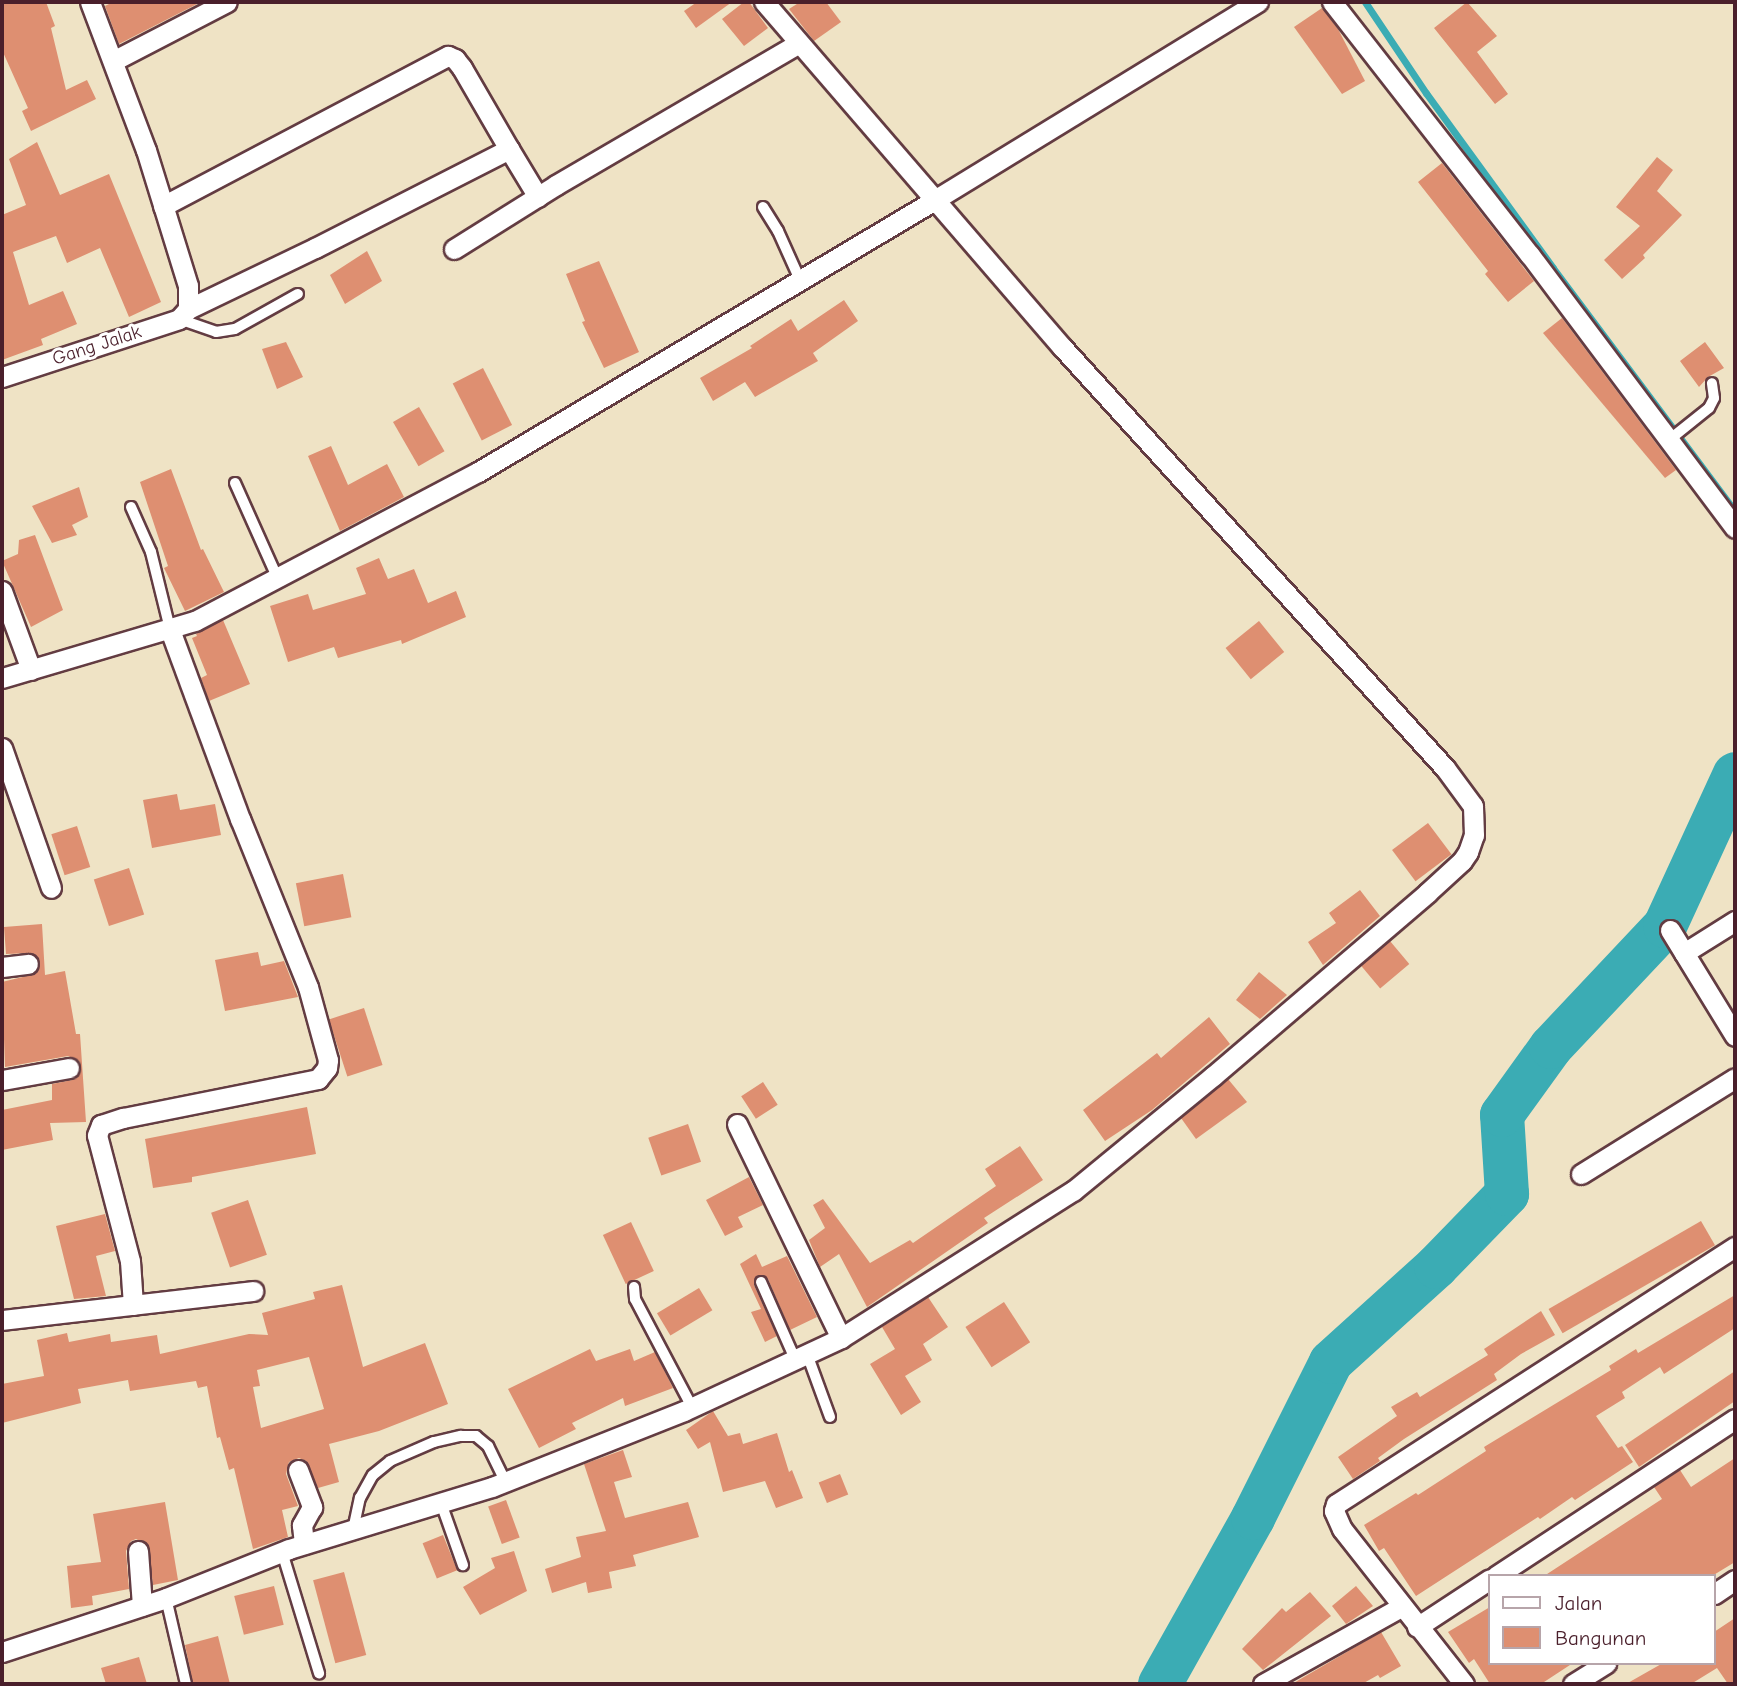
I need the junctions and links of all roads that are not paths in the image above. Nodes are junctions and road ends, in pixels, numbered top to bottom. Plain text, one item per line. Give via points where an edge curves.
1 (90, 2) edge
2 (227, 2) edge
3 (764, 2) edge
4 (1258, 2) edge
5 (1332, 2) edge
6 (799, 43) junction
7 (113, 61) junction
8 (509, 149) junction
9 (538, 197) junction
10 (933, 201) junction
11 (163, 206) junction
12 (763, 207) dead end
13 (454, 249) dead end
14 (800, 281) junction
15 (298, 294) dead end
16 (183, 314) junction
17 (2, 377) edge
18 (1712, 383) dead end
19 (1669, 440) junction
20 (235, 483) dead end
21 (131, 507) dead end
22 (1735, 528) edge
23 (277, 578) junction
24 (2, 591) edge
25 (170, 630) junction
26 (31, 670) junction
27 (2, 678) edge
28 (2, 748) edge
29 (51, 888) dead end
30 (1735, 921) edge
31 (1670, 930) dead end
32 (1684, 953) junction
33 (28, 964) dead end
34 (2, 967) edge
35 (1735, 1036) edge
36 (69, 1068) dead end
37 (1735, 1078) edge
38 (2, 1080) edge
39 (737, 1124) dead end
40 (1581, 1174) dead end
41 (1735, 1247) edge
42 (761, 1282) dead end
43 (634, 1286) dead end
44 (253, 1291) dead end
45 (133, 1305) junction
46 (2, 1321) edge
47 (841, 1338) junction
48 (801, 1357) junction
49 (692, 1407) junction
50 (830, 1418) dead end
51 (1735, 1419) edge
52 (298, 1470) dead end
53 (505, 1482) junction
54 (441, 1503) junction
55 (353, 1530) junction
56 (304, 1544) junction
57 (138, 1550) dead end
58 (282, 1552) junction
59 (463, 1565) dead end
60 (1499, 1574) edge
61 (1488, 1580) edge
62 (1735, 1580) edge
63 (1716, 1593) edge
64 (166, 1598) junction
65 (142, 1606) junction
66 (1401, 1607) junction
67 (1417, 1627) junction
68 (2, 1652) edge
69 (1603, 1665) edge
70 (319, 1673) dead end
71 (186, 1684) edge
72 (1263, 1684) edge
73 (1464, 1684) edge
74 (1573, 1684) edge

1 - 7 street
2 - 7 street
3 - 6 street
4 - 10 street
5 - 19 street
6 - 9 street
6 - 10 street
7 - 11 street
8 - 9 street
8 - 11 street via 462,68 448,56
8 - 16 street, Gang Jalak
9 - 13 street
10 - 14 street
10 - 47 street via 1446,768 1473,806 1474,835 1462,862 1073,1191
11 - 16 street via 188,286
12 - 14 lane
14 - 23 street via 510,453
15 - 16 lane via 235,329 216,332
16 - 17 street, Gang Jalak
18 - 19 lane via 1714,398 1709,408
19 - 22 street
20 - 23 lane
21 - 25 lane via 151,552
23 - 25 street
24 - 26 street
25 - 26 street
25 - 45 street via 308,987 328,1060 318,1079 101,1125 97,1135 130,1261
26 - 27 street
28 - 29 street
30 - 32 street
31 - 32 street
32 - 35 street
33 - 34 street
36 - 38 street
37 - 40 street
39 - 47 street
41 - 66 street via 1336,1504 1334,1511 1342,1529
42 - 48 lane
43 - 49 lane via 635,1299
44 - 45 street
45 - 46 street
47 - 48 street
48 - 49 street
48 - 50 lane
49 - 53 street
51 - 60 street
52 - 56 street via 312,1507 302,1525
53 - 54 street
53 - 55 lane via 488,1446 476,1436 434,1442 390,1461 373,1475 360,1497
54 - 55 street
54 - 59 lane
55 - 56 street
56 - 58 street
57 - 65 street
58 - 64 street
58 - 70 lane
61 - 67 street
62 - 63 street
64 - 65 street
64 - 71 lane
65 - 68 street
66 - 67 street
66 - 72 street
67 - 73 street
69 - 74 street

